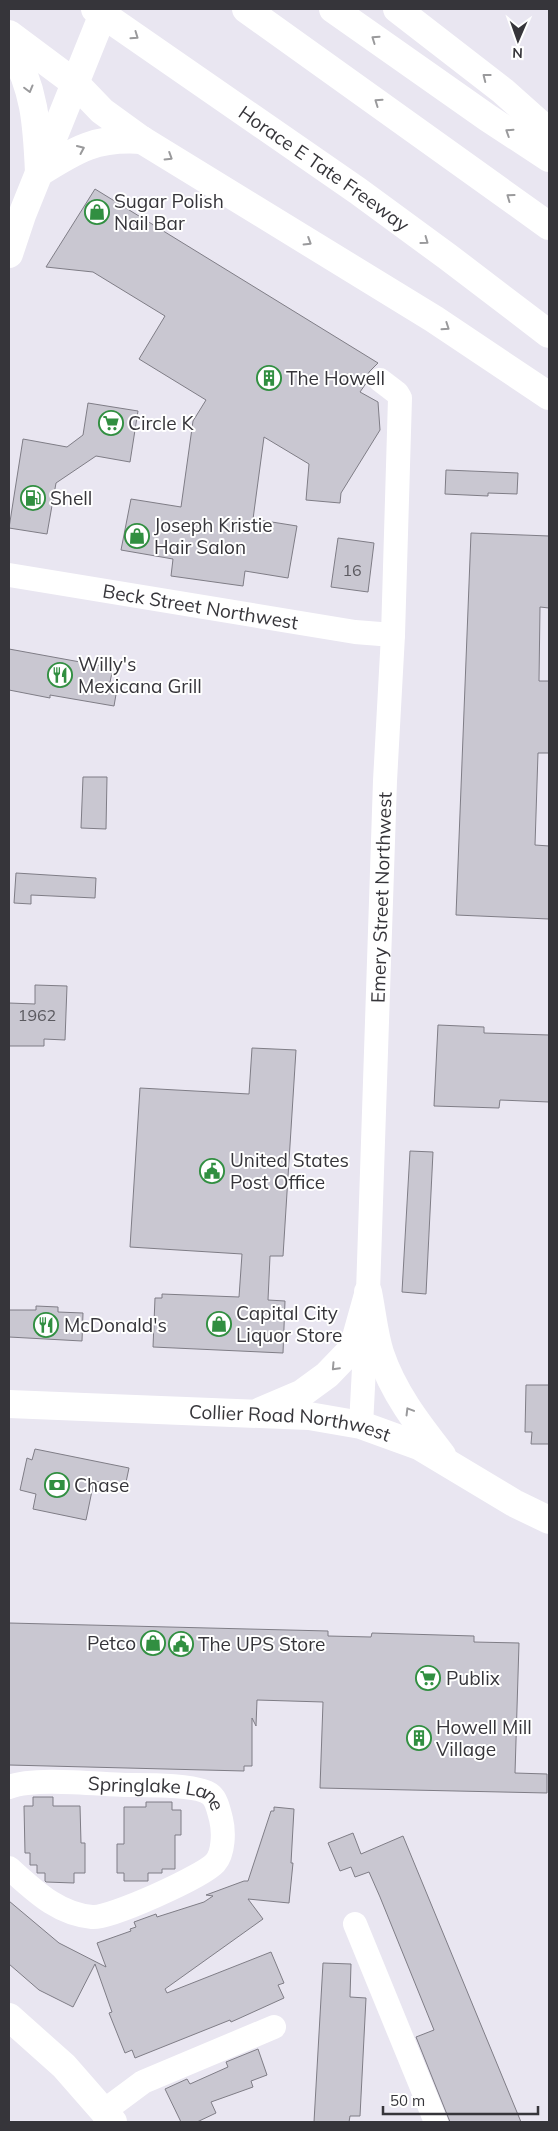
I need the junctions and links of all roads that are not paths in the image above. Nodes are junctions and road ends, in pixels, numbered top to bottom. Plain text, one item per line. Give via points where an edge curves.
1 (95, 9) edge
2 (105, 9) edge
3 (246, 9) edge
4 (333, 9) edge
5 (397, 9) edge
6 (9, 34) edge
7 (9, 45) edge
8 (76, 84) junction
9 (549, 132) edge
10 (142, 140) junction
11 (549, 158) edge
12 (39, 173) junction
13 (549, 226) edge
14 (9, 254) edge
15 (549, 334) edge
16 (380, 380) dead end
17 (549, 396) edge
18 (9, 575) edge
19 (393, 635) junction
20 (368, 1292) junction
21 (9, 1404) edge
22 (256, 1414) junction
23 (361, 1425) junction
24 (449, 1464) junction
25 (549, 1520) edge
26 (9, 1787) edge
27 (9, 1868) edge
28 (355, 1924) dead end
29 (9, 2017) edge
30 (274, 2028) dead end
31 (108, 2116) edge
32 (436, 2122) edge

1 -> 15 main road, Horace E Tate Freeway via 358,191
2 - 8 main road
13 -> 3 main road
11 -> 4 main road
9 -> 5 main road via 503,91
6 - 8 main road
7 -> 12 main road via 22,68 33,104
8 - 10 main road via 110,117
8 - 12 main road
12 -> 10 main road via 68,154 102,141
10 -> 17 main road via 434,319
12 - 14 main road
16 - 19 street, Emery Street Northwest via 400,398
18 - 19 street, Beck Street Northwest via 355,632
19 - 20 street, Emery Street Northwest
20 -> 22 main road via 353,1348 301,1394
20 - 23 street, Emery Street Northwest
24 -> 20 main road via 413,1418 392,1383 380,1351
21 - 22 main road, Collier Road Northwest
22 - 23 main road, Collier Road Northwest via 309,1416
23 - 24 main road, Collier Road Northwest via 419,1446
24 - 25 main road, Collier Road Northwest via 514,1504
26 - 27 street, Springlake Lane via 41,1782 174,1786 201,1790 211,1795 222,1824 222,1844 216,1862 194,1878 94,1918 65,1912 40,1896
28 - 32 street
29 - 31 main road via 64,2066
30 - 31 street via 143,2082

